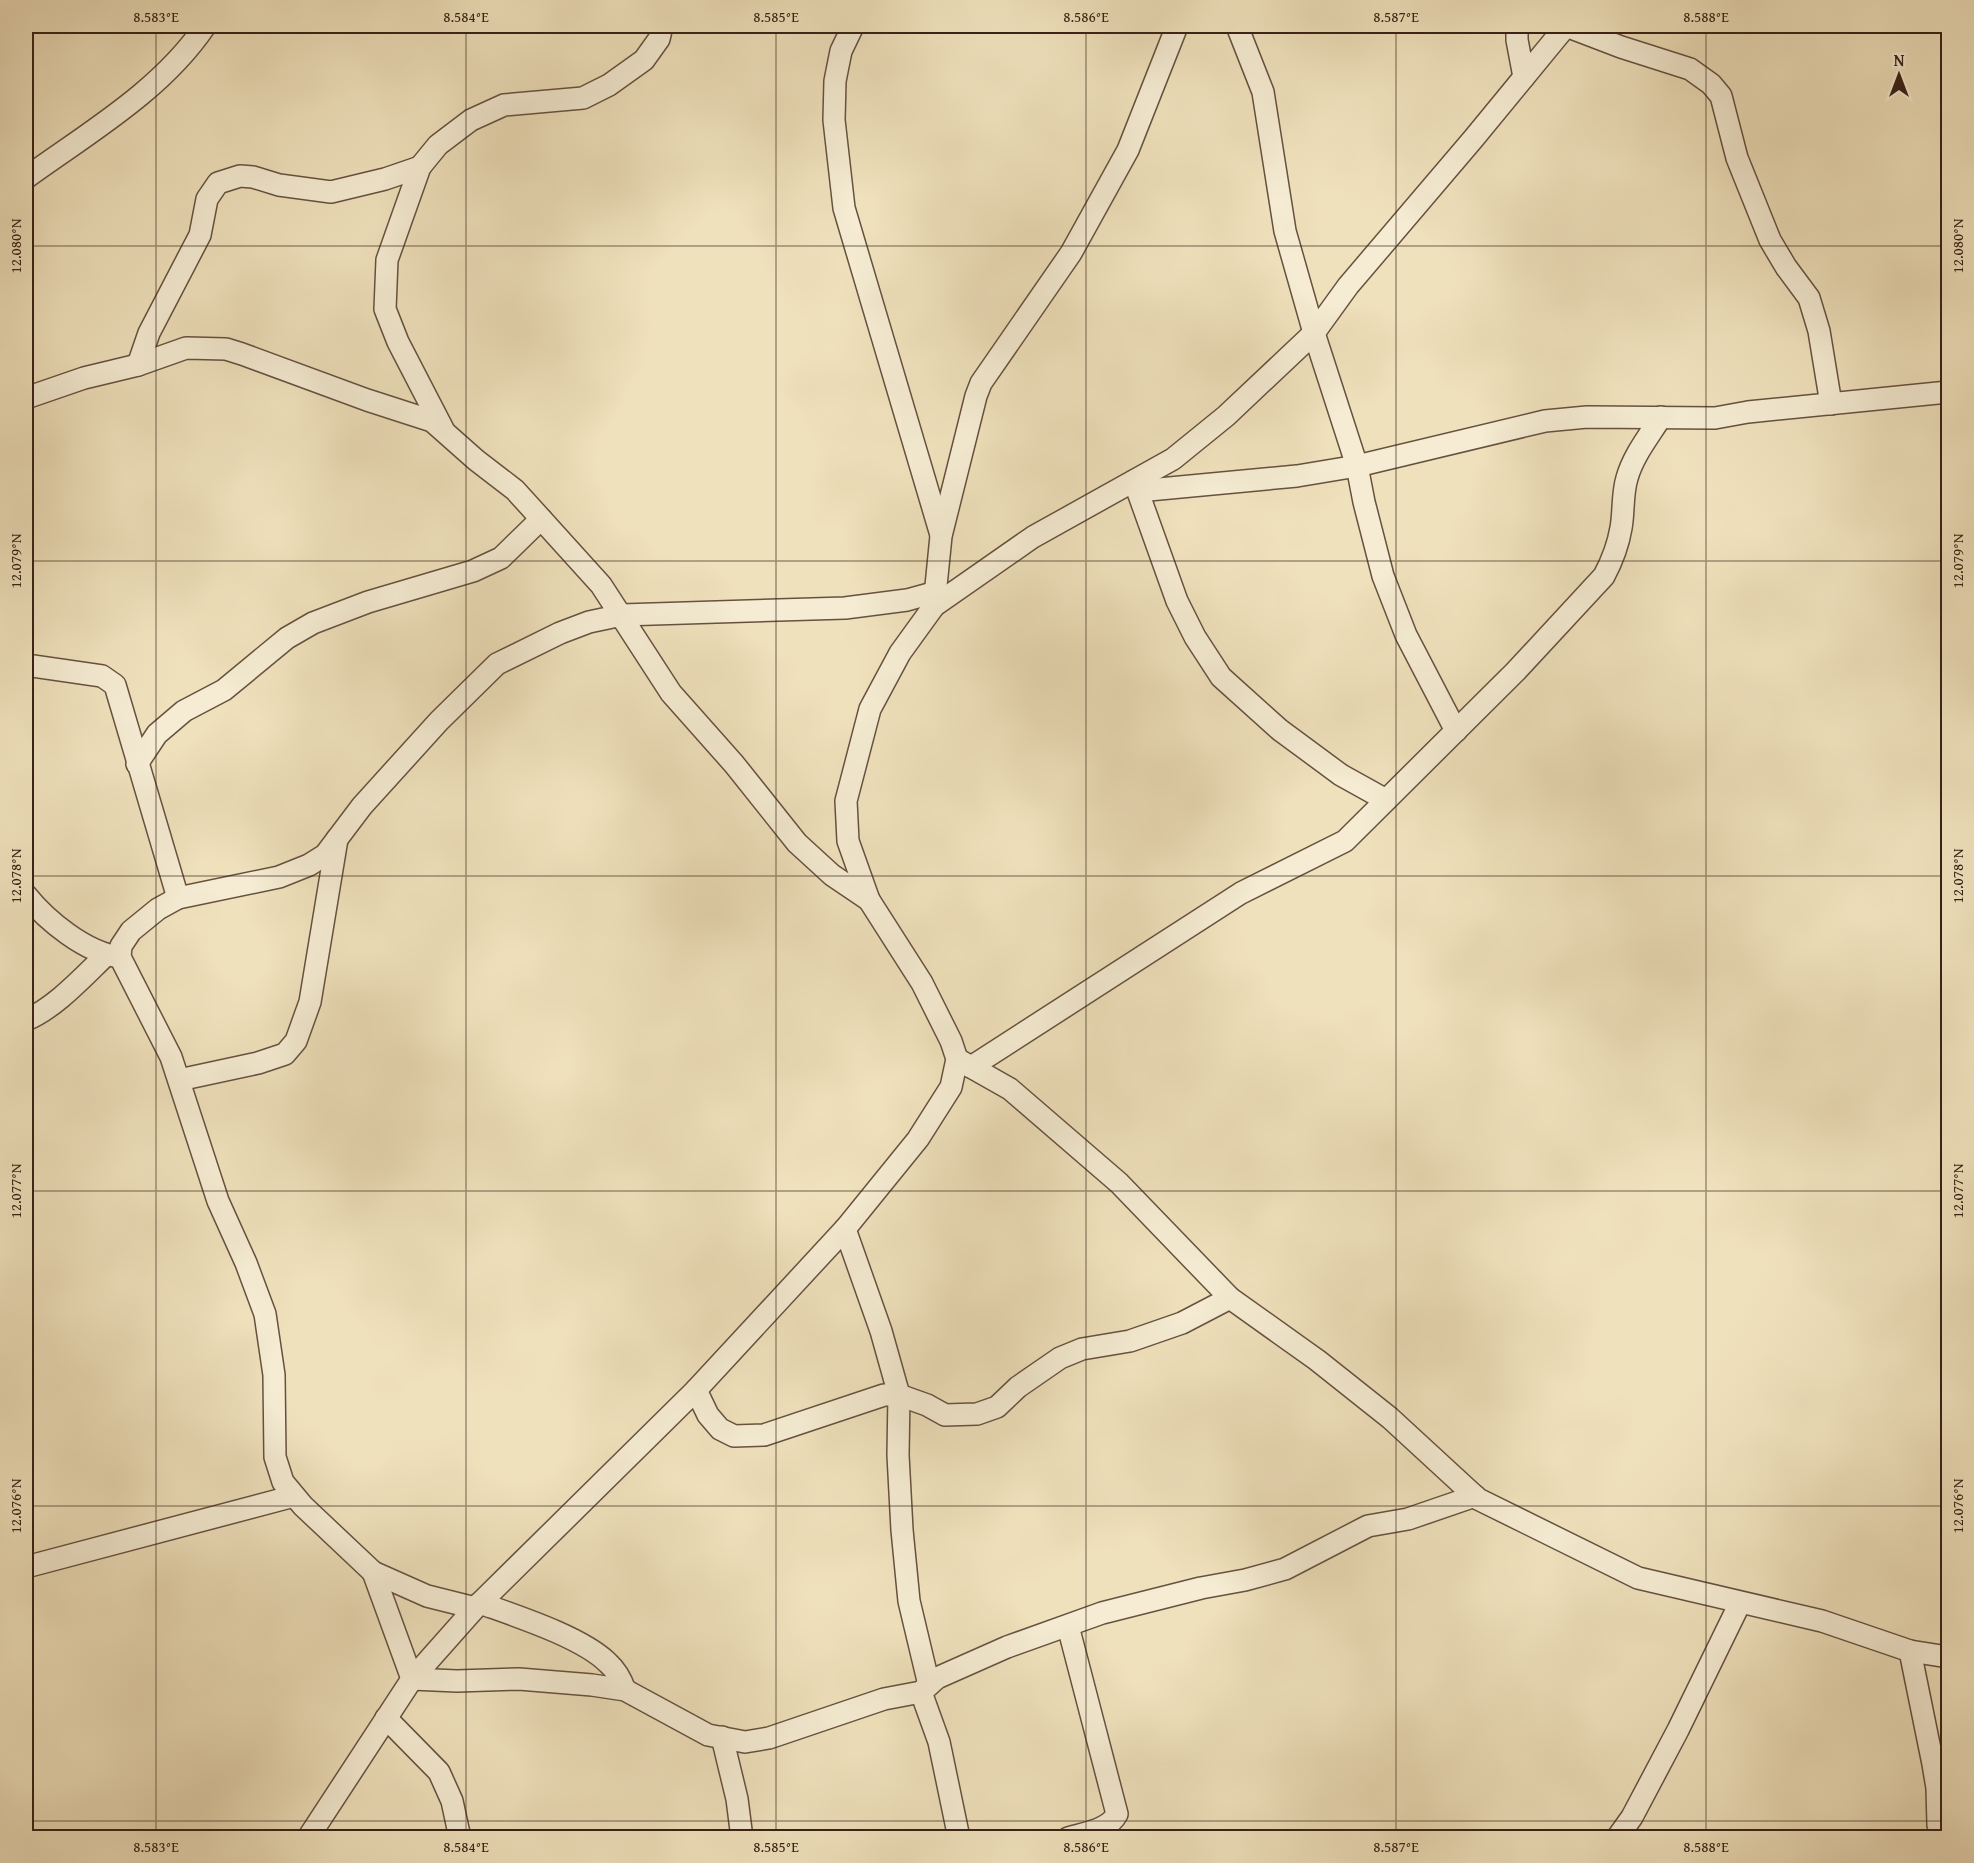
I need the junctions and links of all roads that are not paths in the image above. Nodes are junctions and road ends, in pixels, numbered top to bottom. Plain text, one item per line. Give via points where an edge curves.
1 (205, 26) edge
2 (662, 26) edge
3 (854, 26) edge
4 (1177, 26) edge
5 (1237, 26) edge
6 (1517, 26) edge
7 (1566, 26) edge
8 (1524, 77) junction
9 (420, 167) junction
10 (26, 178) edge
11 (1314, 333) junction
12 (138, 365) junction
13 (1948, 392) edge
14 (26, 398) edge
15 (1831, 404) junction
16 (1661, 417) junction
17 (443, 429) junction
18 (1357, 466) junction
19 (1136, 486) junction
20 (541, 519) junction
21 (941, 536) junction
22 (935, 599) junction
23 (622, 615) junction
24 (26, 665) edge
25 (1456, 731) junction
26 (137, 764) junction
27 (1386, 800) junction
28 (337, 838) junction
29 (26, 895) edge
30 (178, 898) junction
31 (869, 900) junction
32 (113, 956) junction
33 (26, 1020) edge
34 (964, 1063) junction
35 (179, 1080) junction
36 (845, 1229) junction
37 (1230, 1298) junction
38 (696, 1390) junction
39 (899, 1395) junction
40 (294, 1496) junction
41 (1475, 1496) junction
42 (26, 1567) edge
43 (373, 1572) junction
44 (1740, 1603) junction
45 (478, 1606) junction
46 (1068, 1626) junction
47 (1910, 1652) junction
48 (1948, 1657) edge
49 (412, 1679) junction
50 (925, 1688) junction
51 (625, 1690) junction
52 (386, 1718) junction
53 (722, 1737) junction
54 (308, 1838) edge
55 (460, 1838) edge
56 (742, 1838) edge
57 (959, 1838) edge
58 (1068, 1838) edge
59 (1617, 1838) edge
60 (1942, 1838) edge

1 - 10 street via 179,60 142,94
2 - 9 street via 659,39 644,60 609,85 584,98 504,105 471,120 438,145
3 - 21 street via 841,51 835,81 834,120 844,208
4 - 21 street via 1117,171 1071,253 981,383
5 - 11 street via 1263,92 1285,231
6 - 8 street
7 - 8 street
7 - 15 street via 1690,69 1721,96 1737,158 1770,240 1809,297
8 - 11 street via 1348,286
9 - 12 street via 331,192 253,177 240,176 218,183 207,199 200,236 149,333
9 - 17 street via 387,260 385,309
11 - 18 street
11 - 19 street via 1226,416
12 - 14 street
12 - 17 street via 186,348 226,350 421,417
13 - 15 street
15 - 16 street via 1715,418
16 - 18 street via 1545,421
16 - 25 street via 1627,476 1622,526 1604,576
17 - 20 street via 515,490
18 - 19 street via 1297,476
18 - 25 street via 1383,576 1406,634
19 - 22 street via 1033,537
19 - 27 street via 1177,601 1221,677 1280,730 1341,775
20 - 23 street via 601,585
20 - 26 street via 501,558 473,571 368,602 295,633 224,690 184,711 157,734
21 - 22 street
22 - 23 street via 845,608
22 - 31 street via 870,709 846,801 848,841
23 - 28 street via 560,633 497,664 362,806
23 - 31 street via 671,693 797,843 832,875
24 - 26 street via 102,676 115,685
25 - 27 street
26 - 30 street
27 - 34 street via 1345,841 1241,892
28 - 30 street via 325,855 279,877
28 - 35 street via 310,1002 296,1041 285,1054 258,1063
29 - 32 street via 60,927 91,948
30 - 32 street via 131,931
31 - 34 street via 922,983
32 - 33 street
32 - 35 street via 171,1057
34 - 36 street via 918,1139
34 - 37 street via 1010,1089 1119,1183
35 - 40 street via 218,1201 265,1314 274,1375 275,1457 283,1482
36 - 38 street
36 - 39 street
37 - 39 street via 1182,1323 1060,1358 997,1407 977,1414 945,1414
37 - 41 street via 1390,1418
38 - 39 street via 708,1416 734,1436 764,1435 884,1395
38 - 45 street
39 - 50 street via 902,1530 909,1601
40 - 42 street
40 - 43 street
41 - 44 street via 1638,1578
41 - 46 street via 1408,1519 1368,1526 1285,1569 1102,1613
43 - 45 street via 427,1596
43 - 49 street
44 - 47 street via 1822,1621
44 - 59 street via 1678,1731
45 - 49 street
45 - 51 street via 574,1641 607,1661 620,1675
46 - 50 street via 1007,1647 937,1678
46 - 58 street via 1117,1814 1105,1826
47 - 48 street
47 - 60 street via 1937,1788
49 - 51 street via 519,1679
49 - 52 street
50 - 53 street via 770,1738 745,1742
50 - 57 street
51 - 53 street via 708,1735
52 - 54 street
52 - 55 street via 439,1772 452,1801
53 - 56 street

